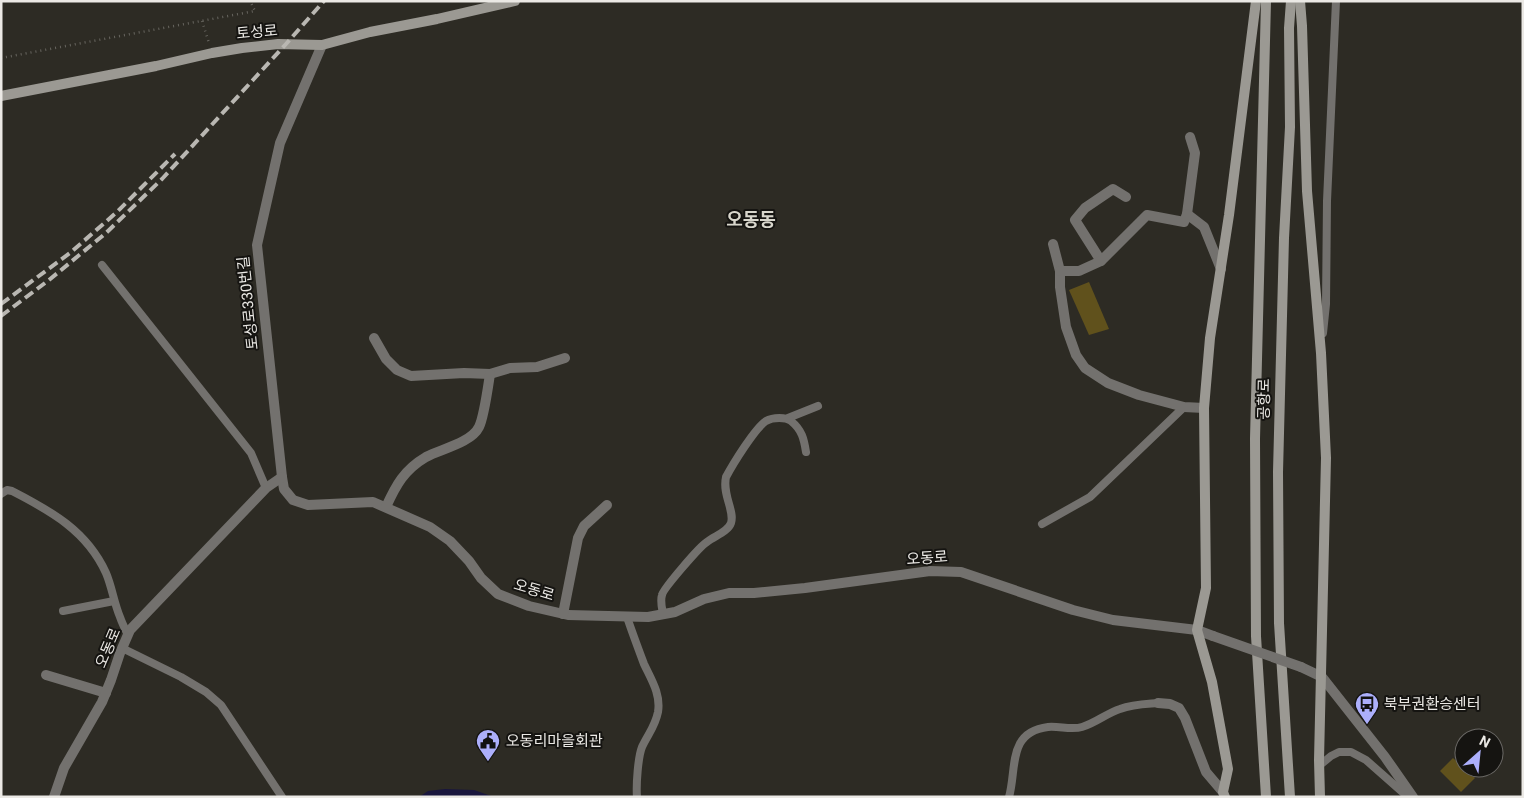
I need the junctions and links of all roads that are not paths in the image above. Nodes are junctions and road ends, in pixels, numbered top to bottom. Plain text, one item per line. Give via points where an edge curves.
1 (516, 1) edge
2 (1256, 1) edge
3 (1266, 1) edge
4 (1291, 1) edge
5 (1300, 1) edge
6 (1336, 1) edge
7 (322, 45) junction
8 (1, 96) edge
9 (1190, 137) dead end
10 (1126, 197) dead end
11 (1187, 214) junction
12 (1053, 244) dead end
13 (1101, 262) junction
14 (102, 265) dead end
15 (1221, 269) junction
16 (1060, 272) junction
17 (374, 338) dead end
18 (1320, 353) junction
19 (565, 358) dead end
20 (490, 374) junction
21 (818, 406) dead end
22 (1184, 407) junction
23 (1204, 408) junction
24 (788, 418) junction
25 (806, 452) dead end
26 (282, 477) junction
27 (266, 488) junction
28 (1, 494) edge
29 (607, 505) dead end
30 (386, 507) junction
31 (1042, 524) dead end
32 (114, 601) junction
33 (63, 611) dead end
34 (563, 614) junction
35 (663, 614) junction
36 (626, 617) junction
37 (1197, 630) junction
38 (128, 635) junction
39 (122, 648) junction
40 (46, 675) dead end
41 (1322, 677) junction
42 (106, 693) junction
43 (1158, 703) joint
44 (1320, 765) junction
45 (1224, 795) edge
46 (54, 797) edge
47 (282, 797) edge
48 (637, 797) edge
49 (1009, 797) edge
50 (1266, 797) edge
51 (1290, 797) edge
52 (1320, 797) edge
53 (1408, 797) edge
54 (1413, 797) edge

1 - 7 main road, 토성로
2 - 15 main road
3 - 50 main road, 공항로 via 1255,439 1256,636
4 - 51 main road, 공항로 via 1278,472 1279,623
5 - 18 main road via 1307,191
6 - 18 lane via 1326,304
7 - 8 main road, 토성로 via 278,44 242,48
7 - 26 street, 토성로330번길 via 280,143 257,245
9 - 11 street via 1195,153
10 - 13 street via 1113,188 1085,208 1075,220
11 - 13 street via 1184,222 1147,216
11 - 15 street via 1204,227
12 - 16 street
13 - 16 street via 1079,271
14 - 27 lane via 252,453
15 - 23 main road via 1210,338
16 - 22 street via 1066,328 1076,356 1085,368 1108,383
17 - 20 street via 386,360 411,376
18 - 41 main road via 1326,458
19 - 20 street via 537,367 510,368
20 - 30 street via 479,428 460,443 426,457 412,467 396,484
21 - 24 lane
22 - 23 street
22 - 31 lane via 1090,497
23 - 37 main road via 1206,588
24 - 25 lane via 804,437
24 - 35 lane via 767,420 733,464 724,486 732,516 730,525 692,555 662,593
26 - 27 street, 오동로
26 - 30 street, 오동로 via 284,489 293,500 308,506 373,502
27 - 38 street, 오동로
28 - 32 lane via 12,491 71,527 99,559
29 - 34 street via 584,526 578,538
30 - 34 street, 오동로 via 430,527 450,541 498,594
32 - 33 lane
32 - 38 lane
34 - 36 street, 오동로
35 - 36 street, 오동로
35 - 37 street, 오동로 via 729,593 805,588 930,571 961,572 1072,610 1113,620
36 - 48 lane via 658,699 654,728 642,749
37 - 41 street, 오동로, bridge
37 - 45 main road via 1212,682 1228,769
38 - 39 street, 오동로
39 - 42 street, 오동로
39 - 47 lane via 181,677 221,704
40 - 42 street
41 - 44 main road
41 - 54 street
42 - 46 street, 오동로 via 64,768
43 - 45 street via 1179,708 1206,772
43 - 49 lane via 1120,708 1079,728 1048,727 1031,731 1014,760
44 - 52 main road
44 - 53 lane via 1339,752 1351,752 1366,760

